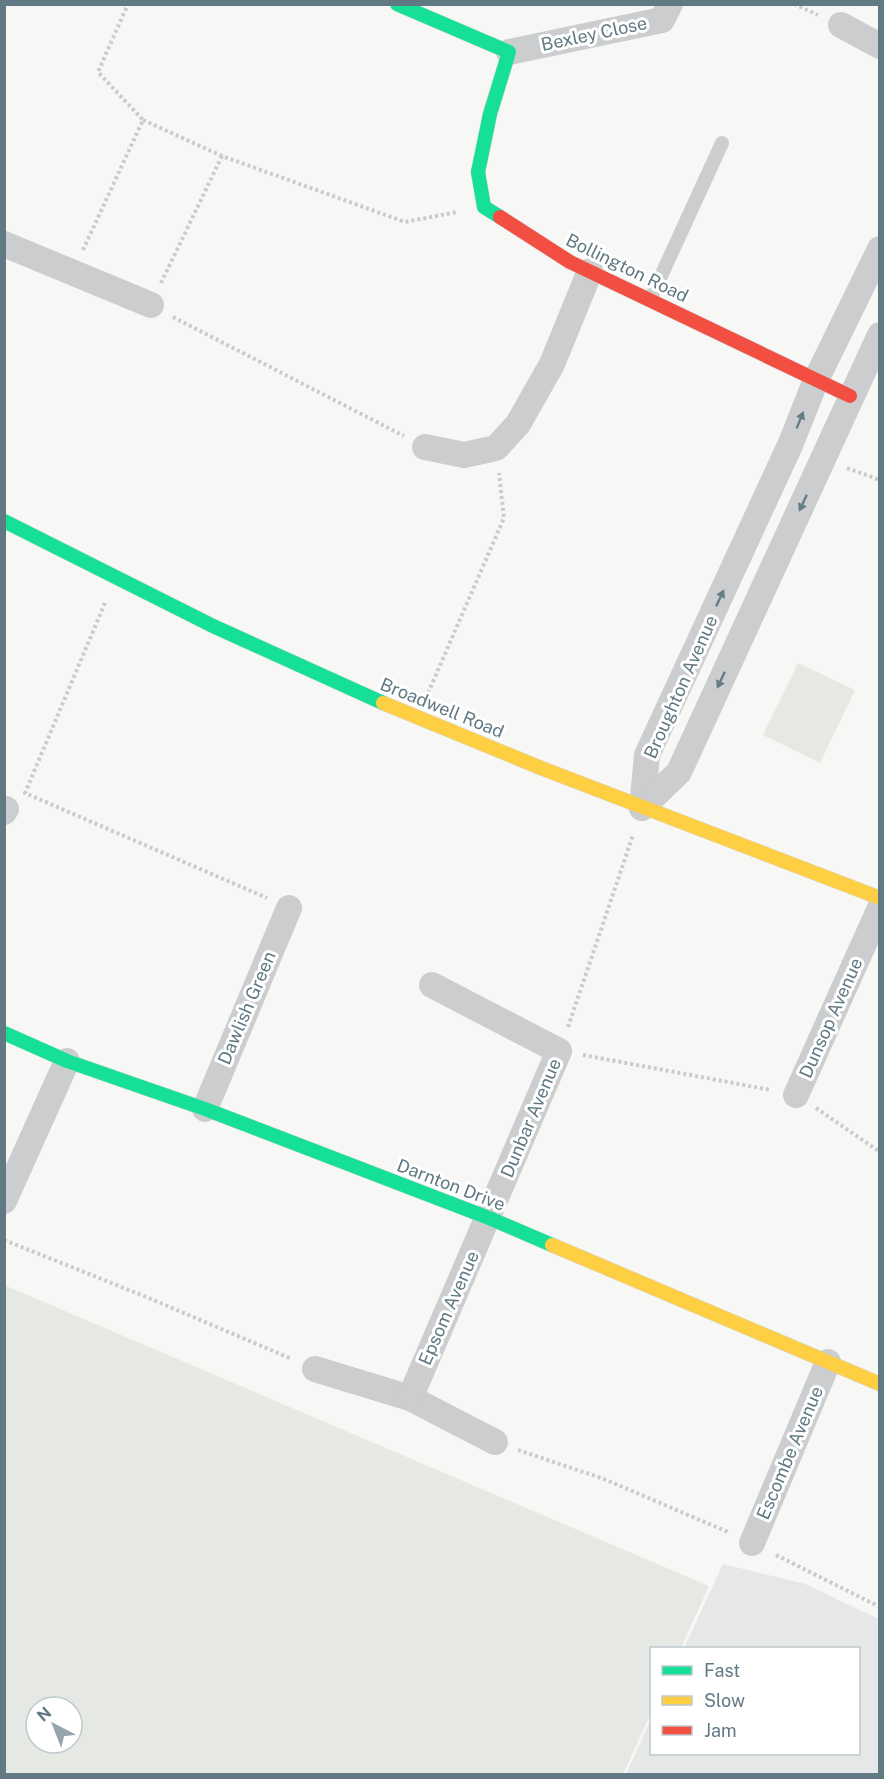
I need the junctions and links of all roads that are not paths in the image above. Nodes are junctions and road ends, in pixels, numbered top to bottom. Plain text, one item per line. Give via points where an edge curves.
1 (397, 4) edge
2 (670, 4) edge
3 (841, 25) dead end
4 (879, 46) edge
5 (509, 52) junction
6 (722, 143) dead end
7 (4, 244) edge
8 (877, 261) edge
9 (590, 271) junction
10 (650, 300) junction
11 (151, 305) road end
12 (879, 335) edge
13 (816, 381) junction
14 (850, 396) junction
15 (425, 447) road end
16 (4, 521) edge
17 (642, 808) junction
18 (879, 898) edge
19 (289, 908) road end
20 (879, 908) edge
21 (432, 985) dead end
22 (4, 1033) edge
23 (67, 1061) junction
24 (796, 1095) road end
25 (205, 1109) junction
26 (4, 1200) edge
27 (489, 1218) junction
28 (828, 1362) junction
29 (315, 1369) road end
30 (879, 1384) edge
31 (410, 1398) junction
32 (495, 1442) road end
33 (752, 1543) road end

1 - 5 street
2 - 5 street, Bexley Close via 662,20
3 - 4 street
5 - 9 street, Bollington Road via 478,172 484,207
6 - 10 lane
7 - 11 street
8 - 13 street, Broughton Avenue
9 - 10 street, Bollington Road
9 - 15 street via 552,364 518,424 496,448 464,455
10 - 13 street, Bollington Road
12 - 14 street, Broughton Avenue
13 - 14 street, Bollington Road
17 -> 13 street, Broughton Avenue via 647,755
14 -> 17 street, Broughton Avenue via 679,772
16 - 17 street, Broadwell Road via 338,684
17 - 18 street, Broadwell Road
19 - 25 street, Dawlish Green
20 - 24 street, Dunsop Avenue
21 - 27 street, Dunbar Avenue via 560,1051
22 - 23 street, Darnton Drive
23 - 25 street, Darnton Drive
23 - 26 street
25 - 27 street, Darnton Drive
27 - 28 street, Darnton Drive
27 - 31 street, Epsom Avenue
28 - 30 street, Darnton Drive
28 - 33 street, Escombe Avenue
29 - 31 street
31 - 32 street

